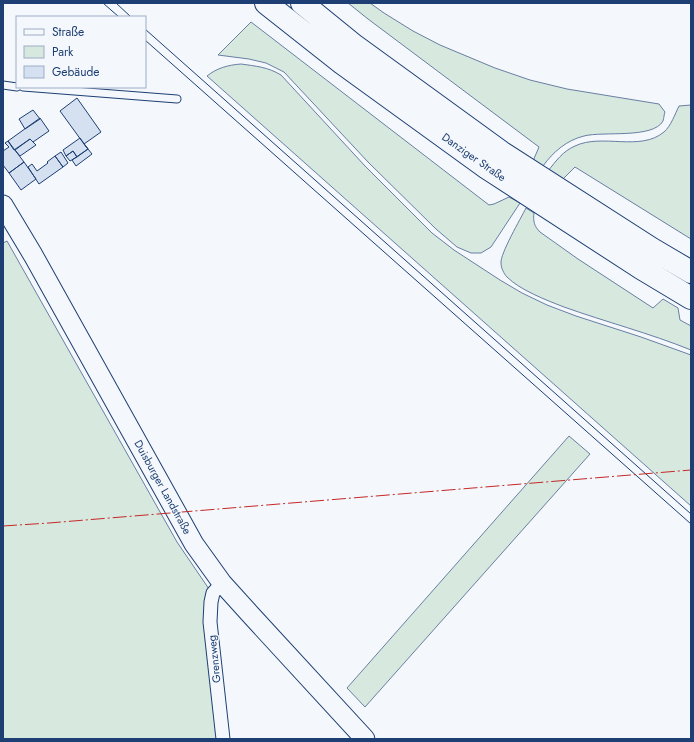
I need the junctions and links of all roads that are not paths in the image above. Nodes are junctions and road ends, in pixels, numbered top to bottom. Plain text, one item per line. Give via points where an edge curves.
1 (266, 3) edge
2 (302, 3) edge
3 (3, 86) edge
4 (16, 86) edge
5 (36, 88) edge
6 (177, 99) dead end
7 (3, 205) edge
8 (691, 272) edge
9 (691, 298) edge
10 (222, 583) junction
11 (223, 739) edge
12 (365, 739) edge

1 - 9 highway, Danziger Straße via 487,168
2 - 8 highway, Danziger Straße via 355,46 501,152
3 - 4 lane
5 - 6 lane
7 - 10 main road, Duisburger Landstraße via 194,544
10 - 11 street, Grenzweg via 213,593 210,622
10 - 12 main road, Duisburger Landstraße

